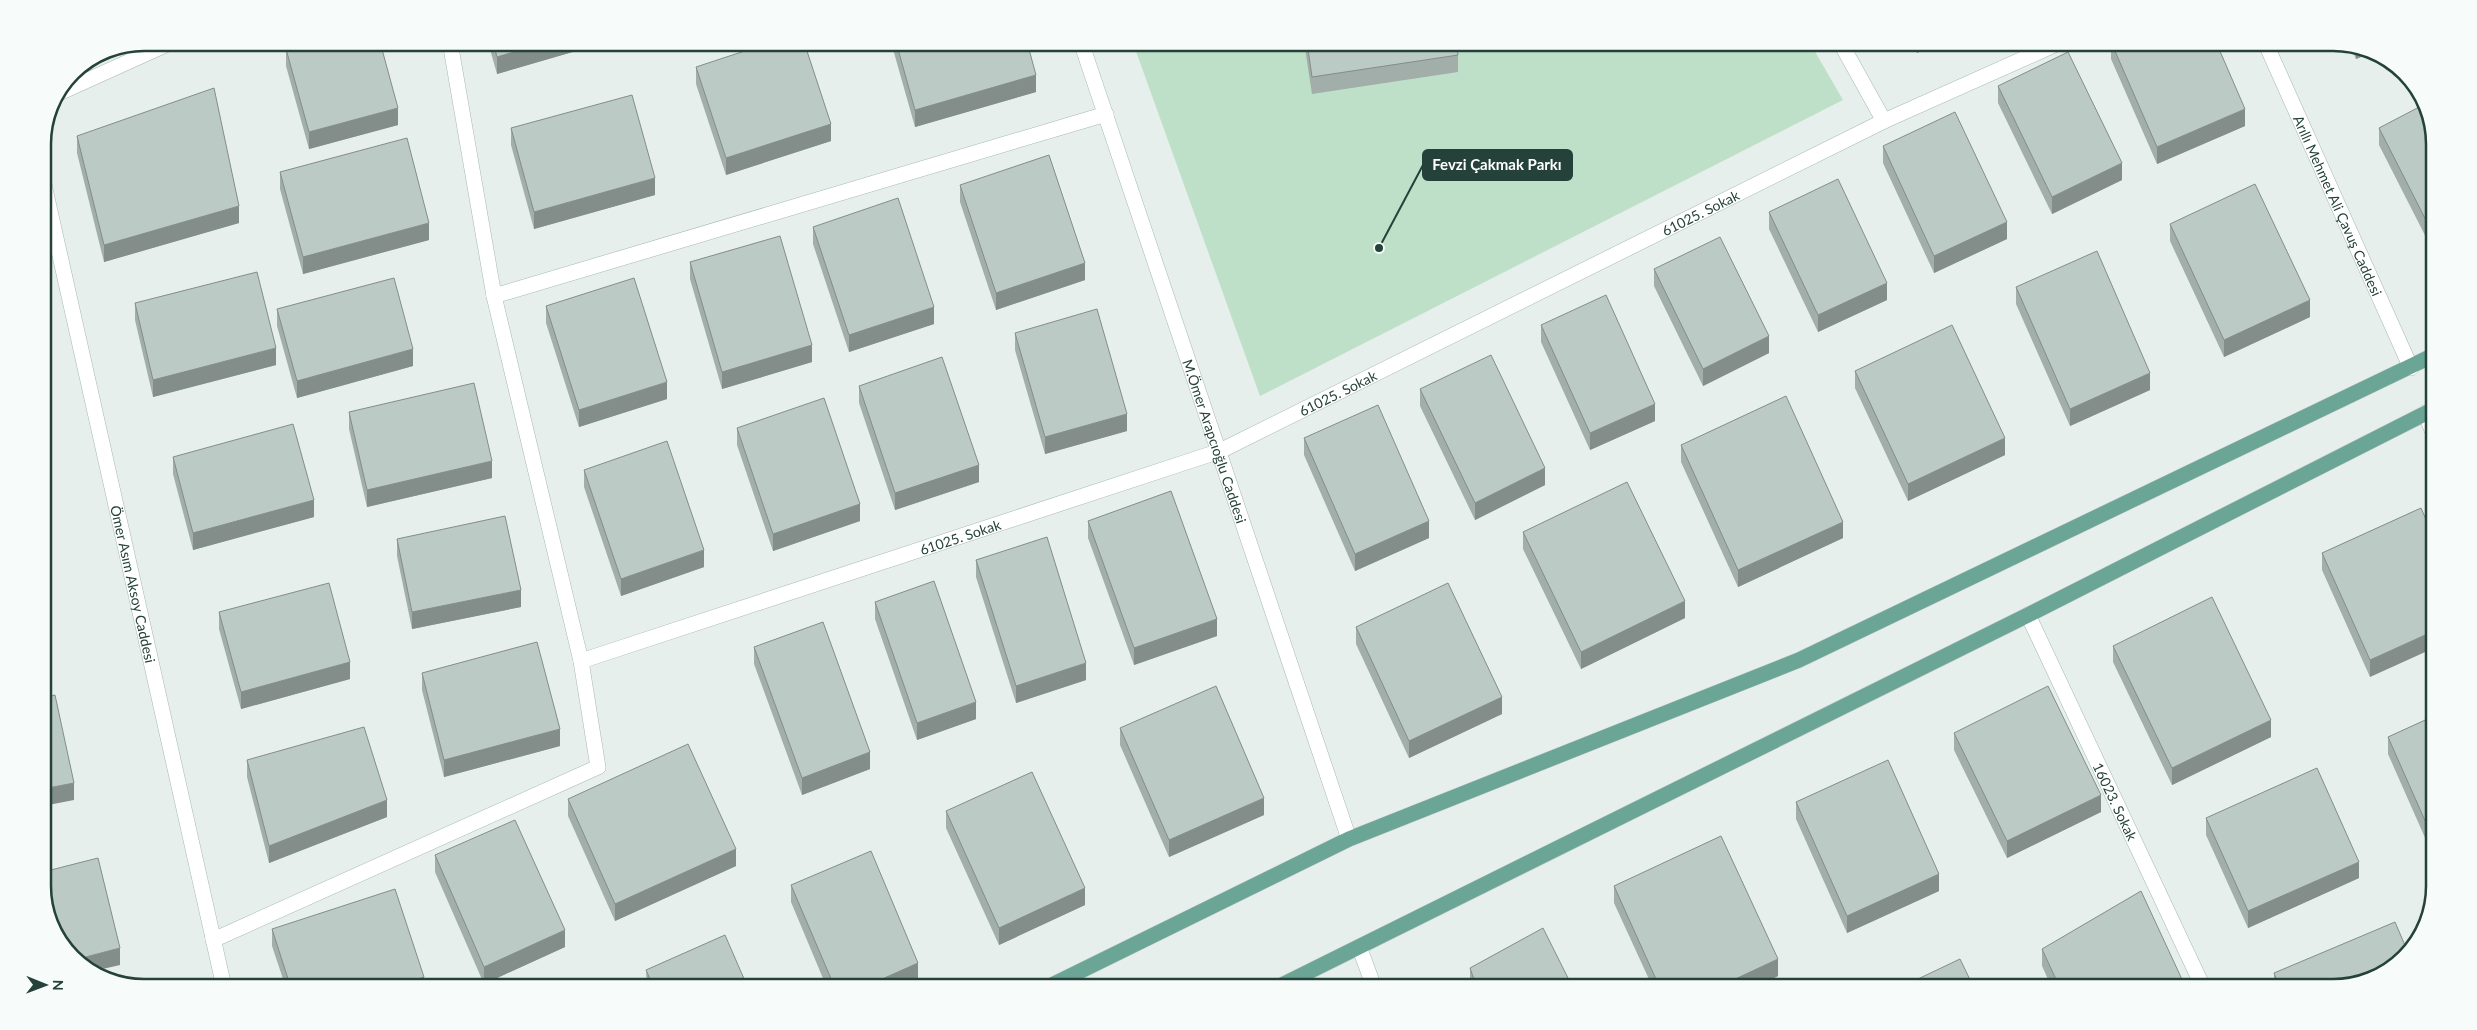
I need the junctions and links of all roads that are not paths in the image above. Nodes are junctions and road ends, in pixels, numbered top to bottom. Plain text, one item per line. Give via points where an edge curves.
1 (152, 51) edge
2 (452, 51) edge
3 (1084, 51) edge
4 (1845, 51) edge
5 (2041, 51) edge
6 (2269, 51) edge
7 (70, 88) edge
8 (1106, 114) junction
9 (1884, 121) junction
10 (51, 216) edge
11 (494, 296) junction
12 (2426, 360) edge
13 (2411, 368) junction
14 (2426, 413) edge
15 (1220, 451) junction
16 (2028, 615) junction
17 (581, 661) junction
18 (1349, 839) junction
19 (213, 940) junction
20 (1360, 949) junction
21 (222, 979) edge
22 (1066, 979) edge
23 (1297, 979) edge
24 (1371, 979) edge
25 (2199, 979) edge

1 - 7 street
2 - 11 street
3 - 8 street, M.Ömer Arapcıoğlu Caddesi
4 - 9 street
5 - 9 street, 61025. Sokak
6 - 13 street, Arıllı Mehmet Ali Çavuş Caddesi
8 - 11 street
8 - 15 street, M.Ömer Arapcıoğlu Caddesi
9 - 15 street, 61025. Sokak
10 - 19 street, Ömer Asım Aksoy Caddesi
11 - 17 street
12 - 13 main road
13 - 18 main road via 1799,660
14 - 16 main road
15 - 17 street, 61025. Sokak
15 - 18 street, M.Ömer Arapcıoğlu Caddesi
16 - 20 main road
16 - 25 street, 16023. Sokak
17 - 19 street via 598,767
18 - 22 main road
19 - 21 street, Ömer Asım Aksoy Caddesi
20 - 23 main road
20 - 24 street

